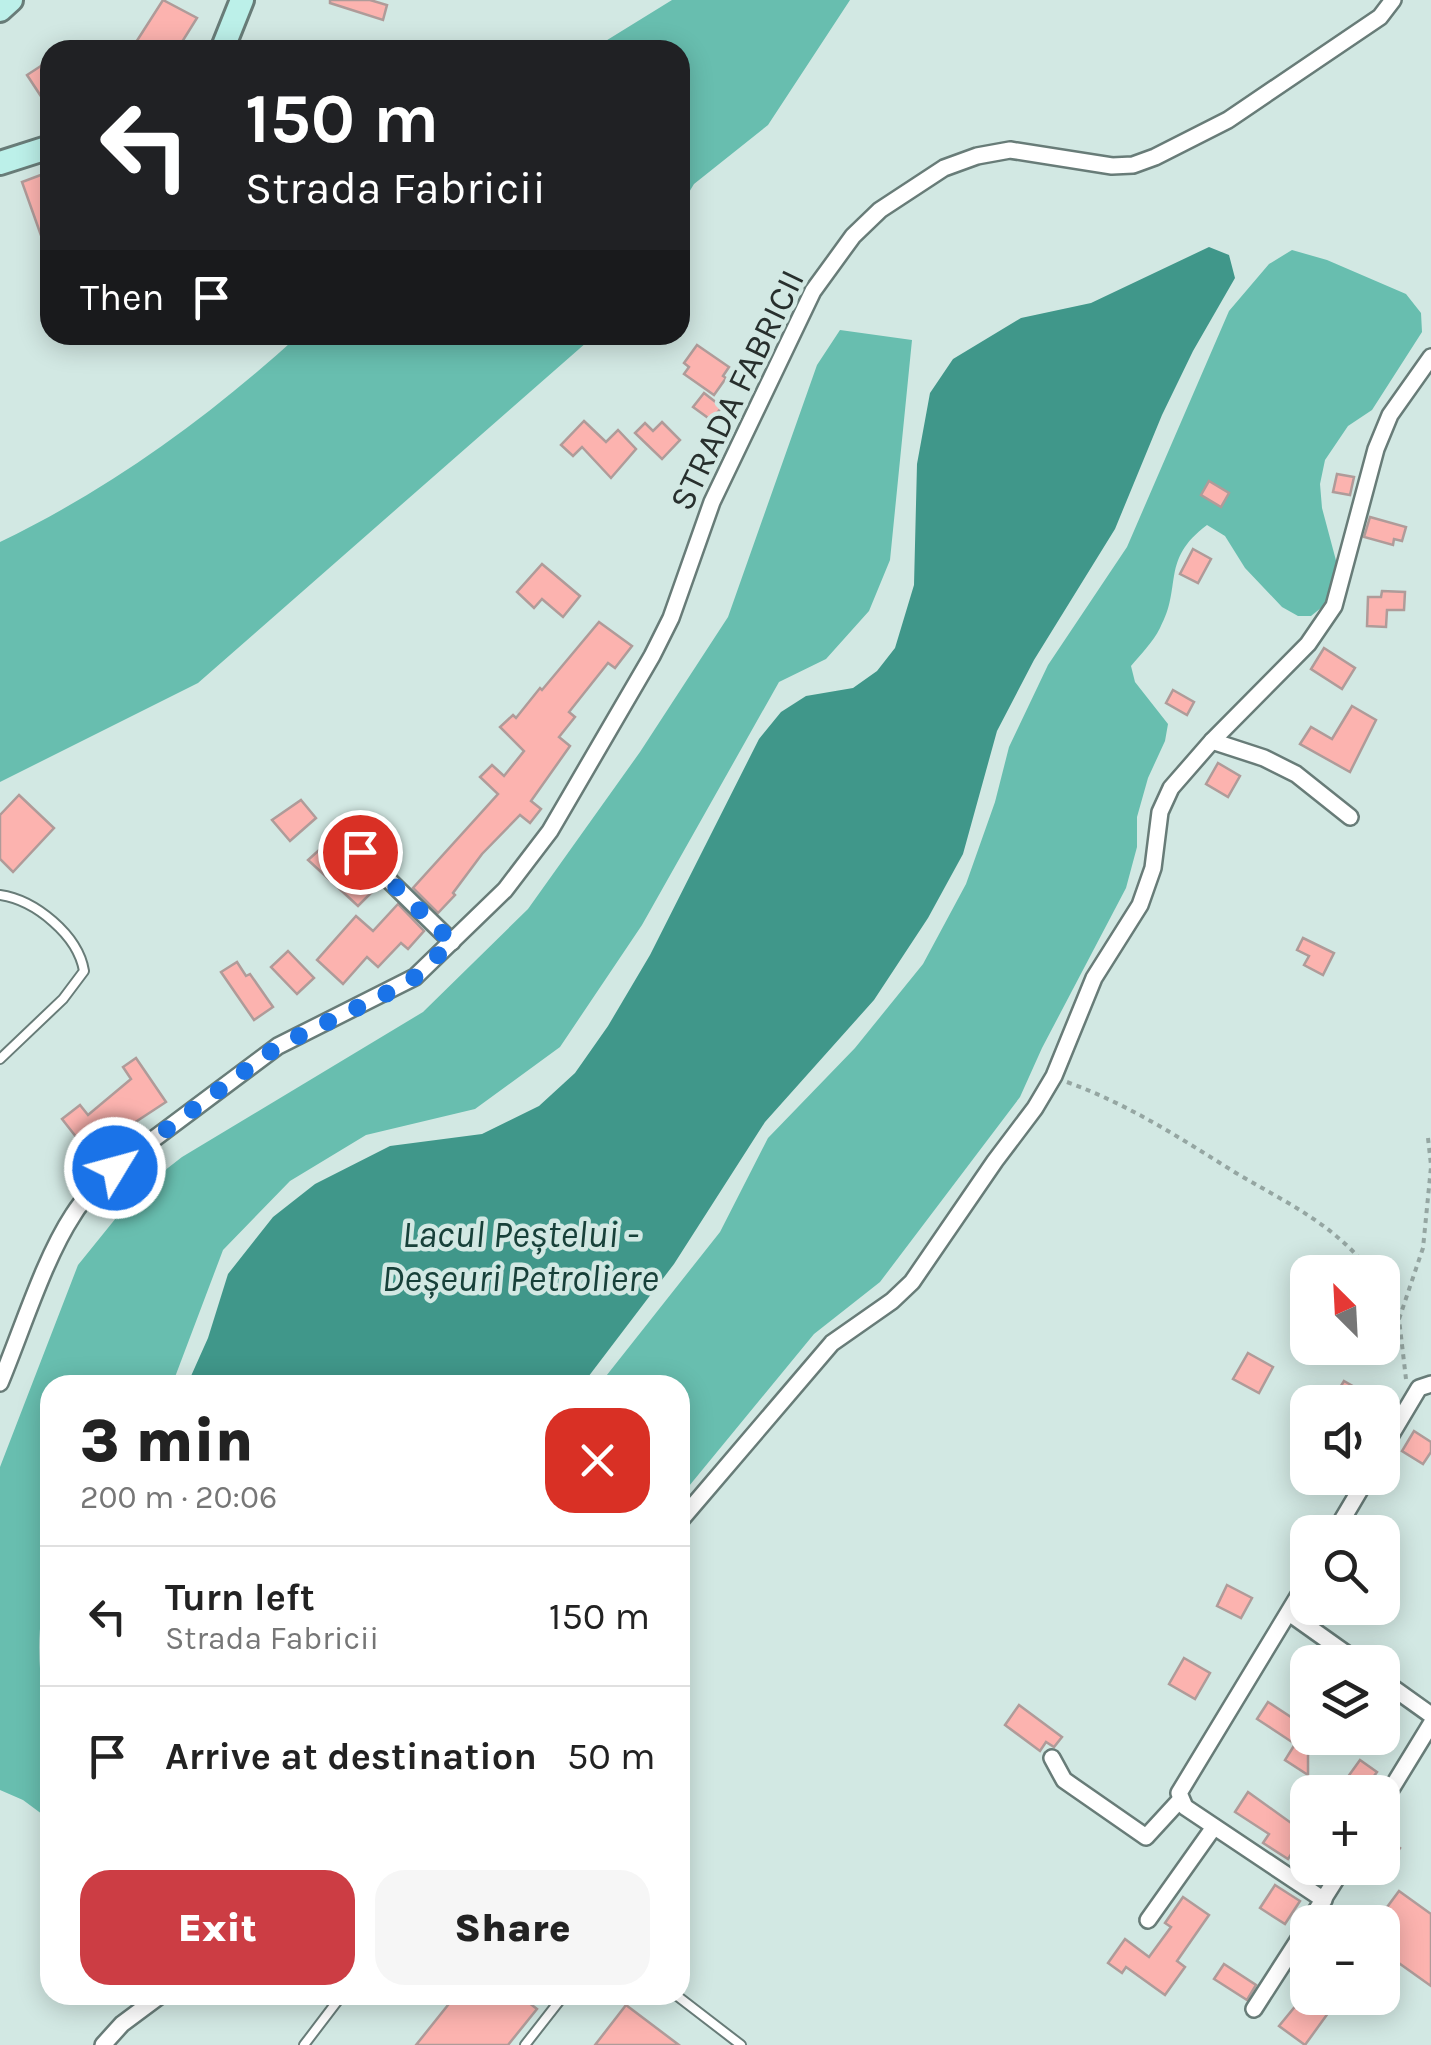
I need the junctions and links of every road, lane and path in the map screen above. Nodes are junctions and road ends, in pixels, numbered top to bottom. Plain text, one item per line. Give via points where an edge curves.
1 (11, 0) edge
2 (1393, 0) edge
3 (238, 1) edge
4 (0, 10) edge
5 (225, 40) edge
6 (40, 150) edge
7 (0, 163) edge
8 (1431, 357) edge
9 (1212, 741) junction
10 (1350, 817) dead end
11 (360, 852) dead end
12 (0, 895) edge
13 (452, 942) junction
14 (0, 1059) edge
15 (1054, 1076) junction
16 (1428, 1138) dead end
17 (1431, 1166) edge
18 (1356, 1255) edge
19 (1400, 1317) edge
20 (1400, 1328) edge
21 (0, 1383) edge
22 (1431, 1384) edge
23 (1412, 1399) junction
24 (1400, 1419) edge
25 (690, 1509) edge
26 (1290, 1610) edge
27 (1288, 1613) junction
28 (1334, 1645) edge
29 (1400, 1692) edge
30 (1431, 1714) edge
31 (1431, 1724) edge
32 (1052, 1758) dead end
33 (1400, 1775) edge
34 (1180, 1800) junction
35 (1214, 1827) junction
36 (1333, 1885) edge
37 (1324, 1900) junction
38 (1321, 1905) edge
39 (1148, 1920) dead end
40 (1290, 1952) edge
41 (148, 2005) edge
42 (334, 2005) edge
43 (556, 2005) edge
44 (689, 2005) edge
45 (1254, 2009) dead end
46 (102, 2045) edge
47 (304, 2045) edge
48 (525, 2045) edge
49 (741, 2045) edge

1 - 4 main road
2 - 13 street, STRADA FABRICII via 1380,17 1262,99 1177,148 1112,166 1010,150 977,156 914,186 853,236 813,292 766,388 712,502 671,618 628,700 550,831 505,890
3 - 5 main road
6 - 7 main road
8 - 9 street via 1390,414 1376,449 1334,606 1308,644
9 - 10 street via 1296,774
9 - 15 street via 1171,788 1140,905 1094,978
11 - 13 street
12 - 14 lane via 21,899 58,928 74,943 84,971
13 - 21 street, STRADA FABRICII via 398,988 278,1046 115,1168 60,1237
15 - 18 path via 1174,1132 1318,1221
15 - 25 street via 912,1282 832,1343
16 - 17 path
17 - 19 path via 1423,1248
20 - 23 path
22 - 23 street
23 - 24 street
26 - 27 street
27 - 28 street
27 - 34 street via 1182,1785
29 - 30 street
31 - 33 street
32 - 34 street via 1064,1780 1146,1837
34 - 35 street
35 - 37 street
35 - 39 street
36 - 37 street
37 - 38 street
40 - 45 street
41 - 46 street
42 - 47 lane
43 - 48 lane
44 - 49 lane

